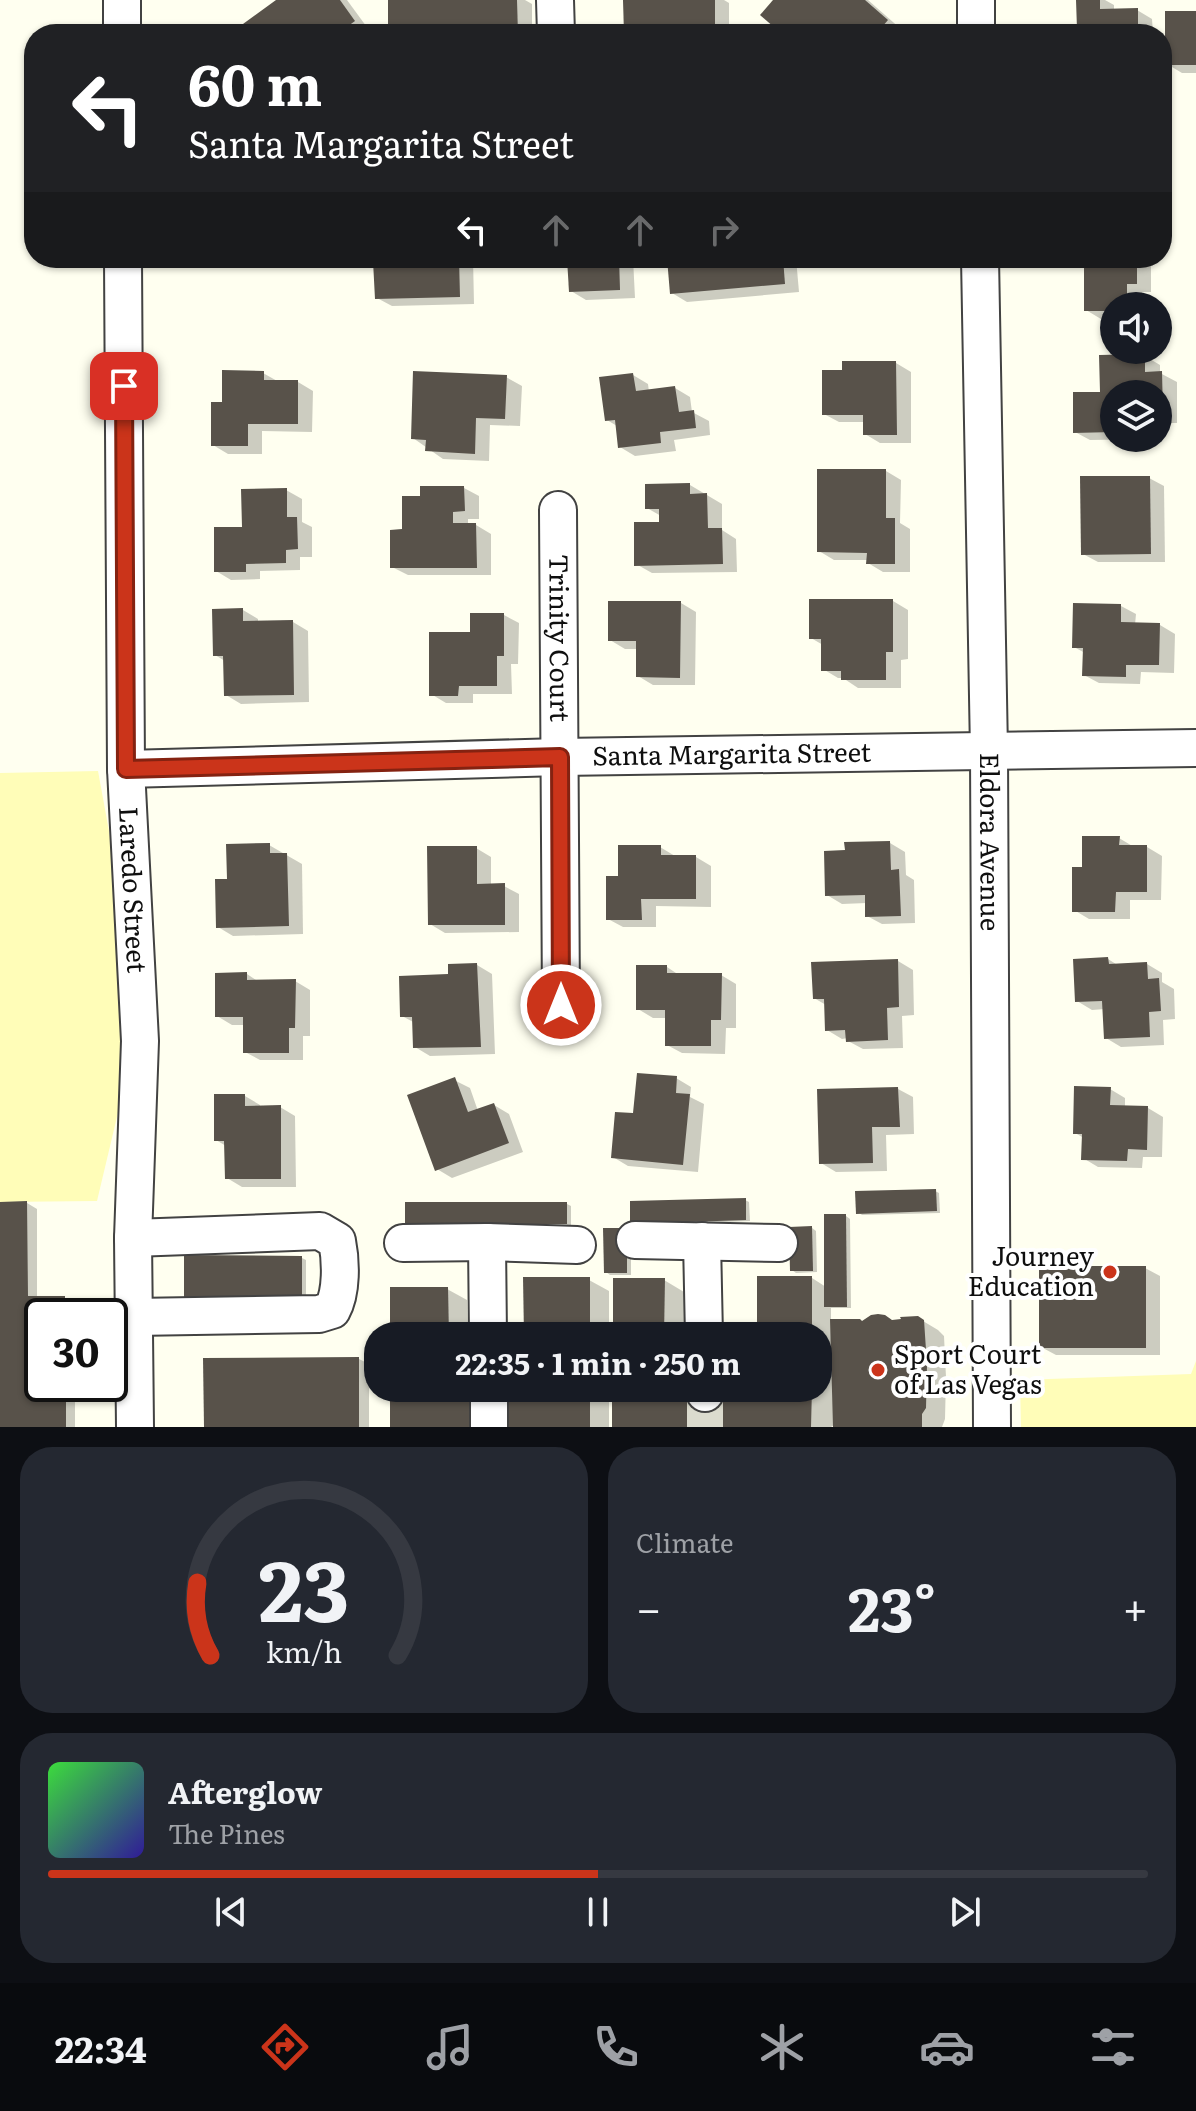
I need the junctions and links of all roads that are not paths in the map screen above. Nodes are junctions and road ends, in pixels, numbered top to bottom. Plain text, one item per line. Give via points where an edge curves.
1 (122, 0) edge
2 (555, 0) edge
3 (976, 0) edge
4 (122, 24) edge
5 (556, 24) edge
6 (976, 24) edge
7 (123, 268) edge
8 (980, 268) edge
9 (558, 510) dead end
10 (1196, 748) edge
11 (989, 751) junction
12 (560, 757) junction
13 (126, 769) junction
14 (561, 1005) dead end
15 (133, 1238) junction
16 (635, 1240) dead end
17 (702, 1241) junction
18 (487, 1242) junction
19 (403, 1243) dead end
20 (779, 1243) dead end
21 (577, 1245) dead end
22 (134, 1317) junction
23 (488, 1322) edge
24 (704, 1322) edge
25 (489, 1402) edge
26 (135, 1427) edge
27 (489, 1427) edge
28 (992, 1427) edge

1 - 4 street
2 - 5 street
3 - 6 street
7 - 13 street, Laredo Street
8 - 11 street, Eldora Avenue
9 - 12 street, Trinity Court
10 - 11 street, Santa Margarita Street
11 - 12 street, Santa Margarita Street
11 - 28 street, Eldora Avenue
12 - 13 street, Santa Margarita Street
12 - 14 street, Trinity Court
13 - 15 street, Laredo Street via 140,1041
15 - 22 street, Laredo Street
15 - 22 street via 320,1231 337,1241 339,1253 332,1310
16 - 17 street
17 - 20 street
17 - 24 street
18 - 19 street
18 - 21 street
18 - 23 street
22 - 26 street, Laredo Street
25 - 27 street

